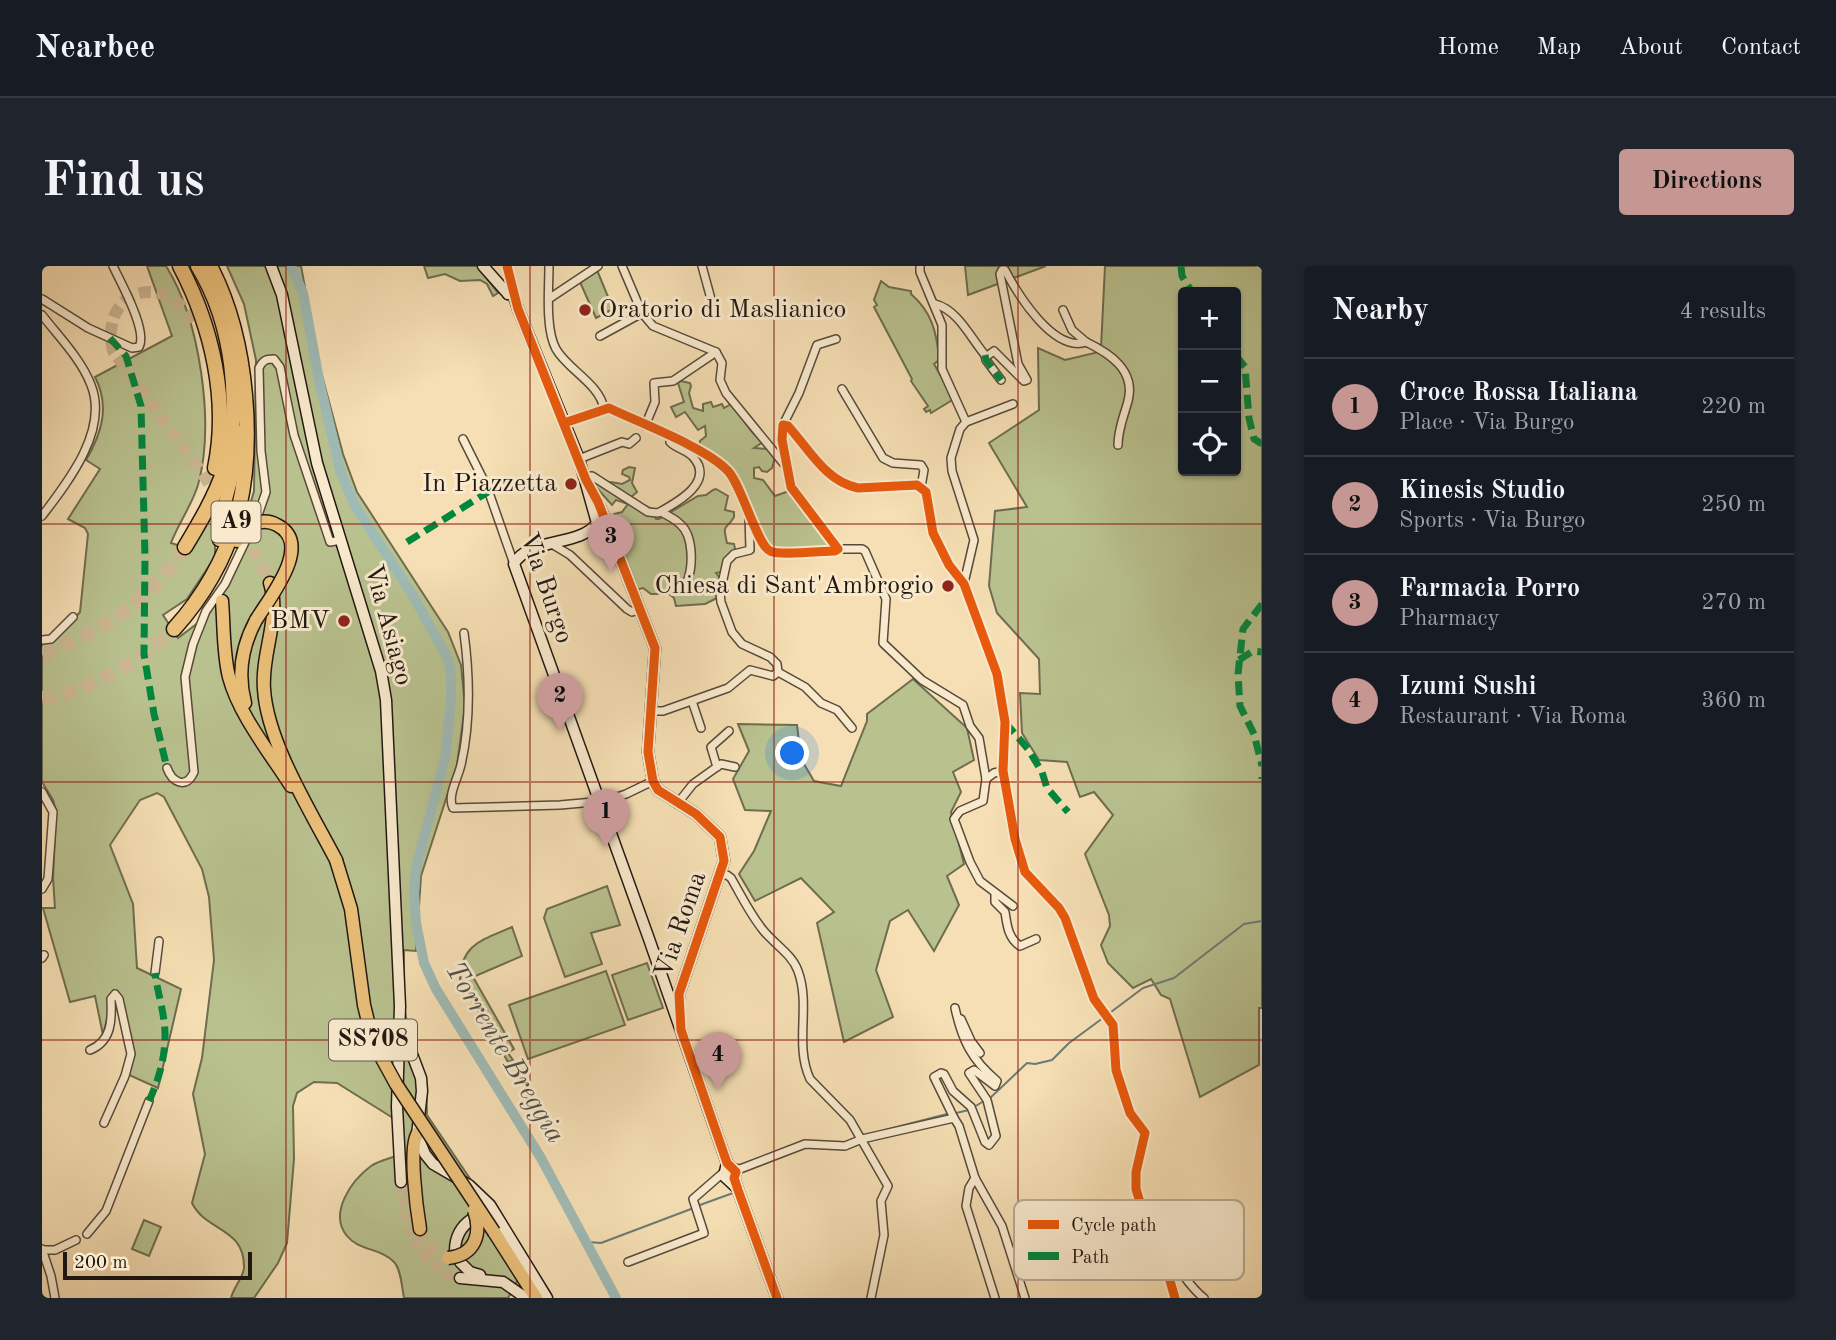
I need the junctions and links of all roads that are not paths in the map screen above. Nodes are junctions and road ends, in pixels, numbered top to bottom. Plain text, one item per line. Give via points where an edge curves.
1 (113, 266) edge
2 (180, 266) edge
3 (198, 266) edge
4 (210, 266) edge
5 (219, 266) edge
6 (271, 266) edge
7 (483, 266) edge
8 (507, 266) edge
9 (549, 266) edge
10 (598, 266) edge
11 (702, 266) edge
12 (920, 266) edge
13 (625, 267) edge
14 (550, 298) junction
15 (42, 299) edge
16 (513, 300) junction
17 (935, 304) junction
18 (714, 310) dead end
19 (1063, 310) dead end
20 (642, 313) junction
21 (42, 315) edge
22 (194, 321) tunnel mouth
23 (600, 336) dead end
24 (836, 339) dead end
25 (1086, 342) junction
26 (716, 352) junction
27 (985, 355) junction
28 (231, 368) junction
29 (1001, 380) dead end
30 (842, 389) dead end
31 (1013, 404) dead end
32 (604, 409) junction
33 (966, 422) junction
34 (564, 423) junction
35 (783, 425) junction
36 (645, 426) junction
37 (220, 427) junction
38 (243, 435) junction
39 (635, 438) dead end
40 (671, 438) junction
41 (463, 439) dead end
42 (1118, 445) dead end
43 (579, 459) junction
44 (786, 468) junction
45 (585, 478) junction
46 (922, 487) junction
47 (661, 512) junction
48 (749, 514) junction
49 (42, 516) edge
50 (202, 517) junction
51 (600, 526) junction
52 (242, 535) joint
53 (219, 540) dead end
54 (341, 540) junction
55 (549, 543) junction
56 (186, 547) tunnel mouth
57 (838, 549) junction
58 (514, 564) junction
59 (270, 583) tunnel mouth
60 (964, 584) junction
61 (698, 586) dead end
62 (199, 598) junction
63 (222, 601) dead end
64 (639, 610) junction
65 (72, 617) dead end
66 (174, 629) tunnel mouth
67 (464, 633) dead end
68 (42, 640) edge
69 (778, 672) junction
70 (692, 701) junction
71 (652, 711) junction
72 (701, 728) dead end
73 (852, 728) dead end
74 (729, 731) dead end
75 (259, 735) junction
76 (717, 766) junction
77 (734, 767) dead end
78 (167, 768) dead end
79 (1003, 771) junction
80 (986, 779) junction
81 (653, 781) junction
82 (42, 792) edge
83 (598, 801) junction
84 (677, 804) junction
85 (336, 860) junction
86 (720, 875) junction
87 (42, 889) edge
88 (995, 894) junction
89 (1013, 906) dead end
90 (1035, 939) dead end
91 (159, 941) dead end
92 (155, 973) dead end
93 (673, 1000) junction
94 (400, 1006) junction
95 (955, 1008) dead end
96 (957, 1018) junction
97 (90, 1050) dead end
98 (980, 1053) dead end
99 (420, 1077) junction
100 (398, 1080) junction
101 (149, 1101) dead end
102 (954, 1118) junction
103 (104, 1124) dead end
104 (418, 1132) junction
105 (862, 1139) junction
106 (731, 1171) junction
107 (975, 1178) junction
108 (401, 1182) tunnel mouth
109 (470, 1196) junction
110 (1139, 1200) edge
111 (472, 1219) dead end
112 (498, 1227) junction
113 (420, 1229) tunnel mouth
114 (87, 1234) dead end
115 (76, 1240) dead end
116 (43, 1250) edge
117 (454, 1257) junction
118 (628, 1262) dead end
119 (1014, 1264) edge
120 (460, 1278) tunnel mouth
121 (1019, 1280) edge
122 (1170, 1280) edge
123 (1187, 1280) edge
124 (503, 1282) junction
125 (55, 1298) edge
126 (526, 1298) edge
127 (536, 1298) edge
128 (547, 1298) edge
129 (777, 1298) edge
130 (871, 1298) edge
131 (995, 1298) edge
132 (1025, 1298) edge
133 (1175, 1298) edge
134 (1204, 1298) edge

1 - 15 street via 136,318 142,338 139,347 88,328
2 - 37 highway via 210,344
3 - 28 highway, A9 via 218,310
4 - 38 highway, A9 via 237,344 244,385
5 - 38 highway via 238,314 249,366
6 - 54 street, Via Asiago via 282,295 317,463
7 - 16 street
8 - 16 street
9 - 14 street
10 - 14 street
11 - 18 street
12 - 17 street
13 - 20 street
14 - 32 street via 557,351 583,377
16 - 34 street
17 - 27 street via 960,320
17 - 33 street via 942,325 942,369
19 - 25 street via 1072,330
20 - 23 street
20 - 26 street via 653,326
21 - 49 street via 86,375 97,410 91,439
22 - 37 highway via 210,367
24 - 35 street via 817,345
25 - 27 street via 1059,339 1002,270 1018,364 1027,380 1020,379 994,351
25 - 42 street via 1109,353 1126,375 1128,400
26 - 36 street via 673,381 654,383 655,402
26 - 44 street via 726,393
27 - 29 street
28 - 38 highway
28 - 50 highway, A9 via 229,445 219,482
30 - 46 street via 878,454 893,463 921,465
31 - 33 street
32 - 34 street
32 - 36 street
33 - 60 street via 951,458 974,540
34 - 43 street
35 - 44 street
35 - 46 street via 828,472 849,486
36 - 40 street
37 - 50 highway
38 - 53 main road
38 - 62 highway, A9 via 246,479 235,526
39 - 43 street via 629,444 622,442
40 - 47 street via 674,446 694,457 701,476 694,488
40 - 48 street via 728,471
41 - 58 street, Via Burgo via 486,485
43 - 45 street
44 - 57 street via 791,488
45 - 47 street via 592,476 648,512
45 - 51 street
46 - 60 street via 928,496 933,533
47 - 61 street via 686,531 691,558 687,582
48 - 57 street via 771,552
48 - 69 street via 750,550 727,561 721,602 732,632 742,644 770,657
50 - 56 highway, A9
51 - 55 street
51 - 64 street
52 - 62 highway
52 - 75 main road, SS708, bridge via 258,522 271,523 285,531 292,546 288,565 245,645 240,674 244,701
54 - 78 street via 330,542 294,435 280,367 268,359 259,368 266,492 192,644 185,677 194,772 191,779 179,783
54 - 94 street, Via Asiago / SS708 via 386,700
55 - 58 street via 521,554
55 - 64 street via 570,555 627,609
57 - 80 street via 865,551 886,599 883,643 922,680 963,705 979,738
58 - 83 street, Via Burgo
59 - 85 main road, SS708 via 274,606 264,663 267,710 278,746
60 - 79 street via 997,674 1005,722
62 - 66 highway, A9
63 - 75 main road, SS708 via 231,684
64 - 71 street via 655,648
65 - 68 street via 51,639
67 - 83 street via 469,712 450,802 453,808
69 - 70 street via 773,676 750,670 728,688
69 - 73 street via 836,710
70 - 71 street
70 - 72 street
71 - 81 street via 648,752
74 - 76 street via 711,747
75 - 85 main road, SS708
76 - 77 street
76 - 84 street
79 - 80 street
79 - 110 street via 1025,872 1065,918 1094,999 1113,1025 1116,1070 1130,1113 1145,1133 1136,1172
80 - 88 street via 984,801 960,811 954,819 980,881
81 - 83 street
81 - 84 street
82 - 87 street via 53,813 48,878
83 - 93 street, Via Burgo
84 - 86 street, Via Roma via 696,814 720,837 724,861
85 - 109 main road, SS708, bridge via 351,909 373,1042
86 - 93 street, Via Roma
86 - 105 street via 731,878 760,927 794,962 803,996 801,1032 807,1073
88 - 89 street
88 - 90 street via 1016,943 1020,946
91 - 92 street
93 - 106 street, Via Roma
94 - 99 street, Via Asiago / SS708
94 - 100 street, Via Asiago / SS708
95 - 96 street
96 - 98 street
96 - 102 street via 974,1059 997,1082 995,1086 974,1070 969,1073 989,1103 996,1136 989,1145 985,1142 972,1109 941,1073 934,1077
97 - 103 street via 106,1038 115,994 131,1054
99 - 100 street, SS708 via 406,1069
99 - 100 street, SS708 via 419,1088 412,1092 404,1091
99 - 104 street, Via Asiago / SS708
100 - 108 street, Via Asiago / SS708
101 - 114 street via 106,1211
102 - 105 street
102 - 107 street
104 - 112 street, Via Asiago / SS708 via 433,1164 477,1191 490,1205
104 - 113 main road, SS708 via 414,1140
105 - 106 street via 842,1146 805,1144
105 - 130 street via 889,1189 881,1201 884,1236
106 - 118 street via 693,1199 704,1233
106 - 129 street, Via Roma
107 - 119 street via 1002,1226
107 - 131 street via 966,1206
109 - 112 main road, SS708, bridge
109 - 117 main road, SS708, bridge via 478,1220 477,1237 467,1252
111 - 117 street via 457,1237
112 - 127 main road, SS708
112 - 128 street, Via Asiago / SS708
115 - 116 street
116 - 125 street
117 - 124 street via 470,1272
120 - 124 street
121 - 132 street
122 - 133 street
123 - 134 street
124 - 126 street

